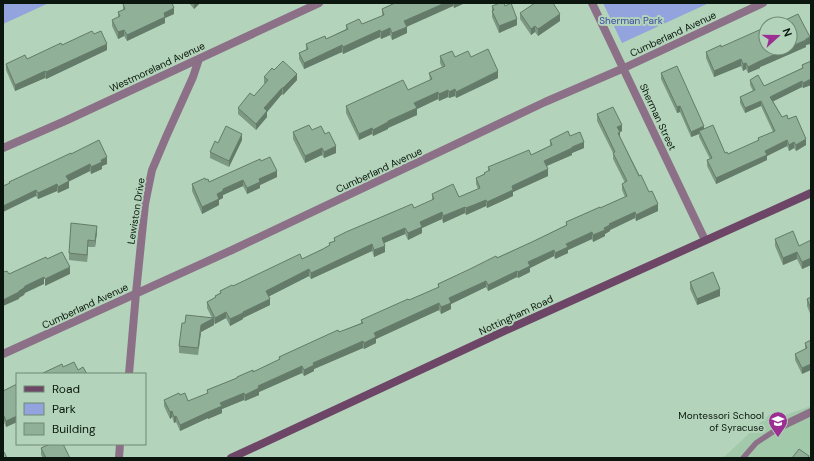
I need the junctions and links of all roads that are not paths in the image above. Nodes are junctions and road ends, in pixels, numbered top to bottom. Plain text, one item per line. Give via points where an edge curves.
1 (319, 3) edge
2 (592, 3) edge
3 (763, 3) edge
4 (198, 59) junction
5 (624, 68) junction
6 (3, 148) edge
7 (811, 193) edge
8 (705, 240) junction
9 (136, 293) junction
10 (3, 354) edge
11 (129, 373) edge
12 (811, 412) edge
13 (782, 426) joint
14 (120, 445) edge
15 (119, 458) edge
16 (231, 458) edge
17 (743, 458) edge

1 - 4 street, Westmoreland Avenue
2 - 5 street, Sherman Street
3 - 5 street, Cumberland Avenue
4 - 6 street, Westmoreland Avenue
4 - 9 street, Lewiston Drive via 193,77 152,170 145,204
5 - 8 street, Sherman Street
5 - 9 street, Cumberland Avenue via 545,102
7 - 8 street, Nottingham Road
8 - 16 street, Nottingham Road via 513,326
9 - 10 street, Cumberland Avenue
9 - 11 street, Lewiston Drive
12 - 13 street
13 - 17 lane via 756,443
14 - 15 street

